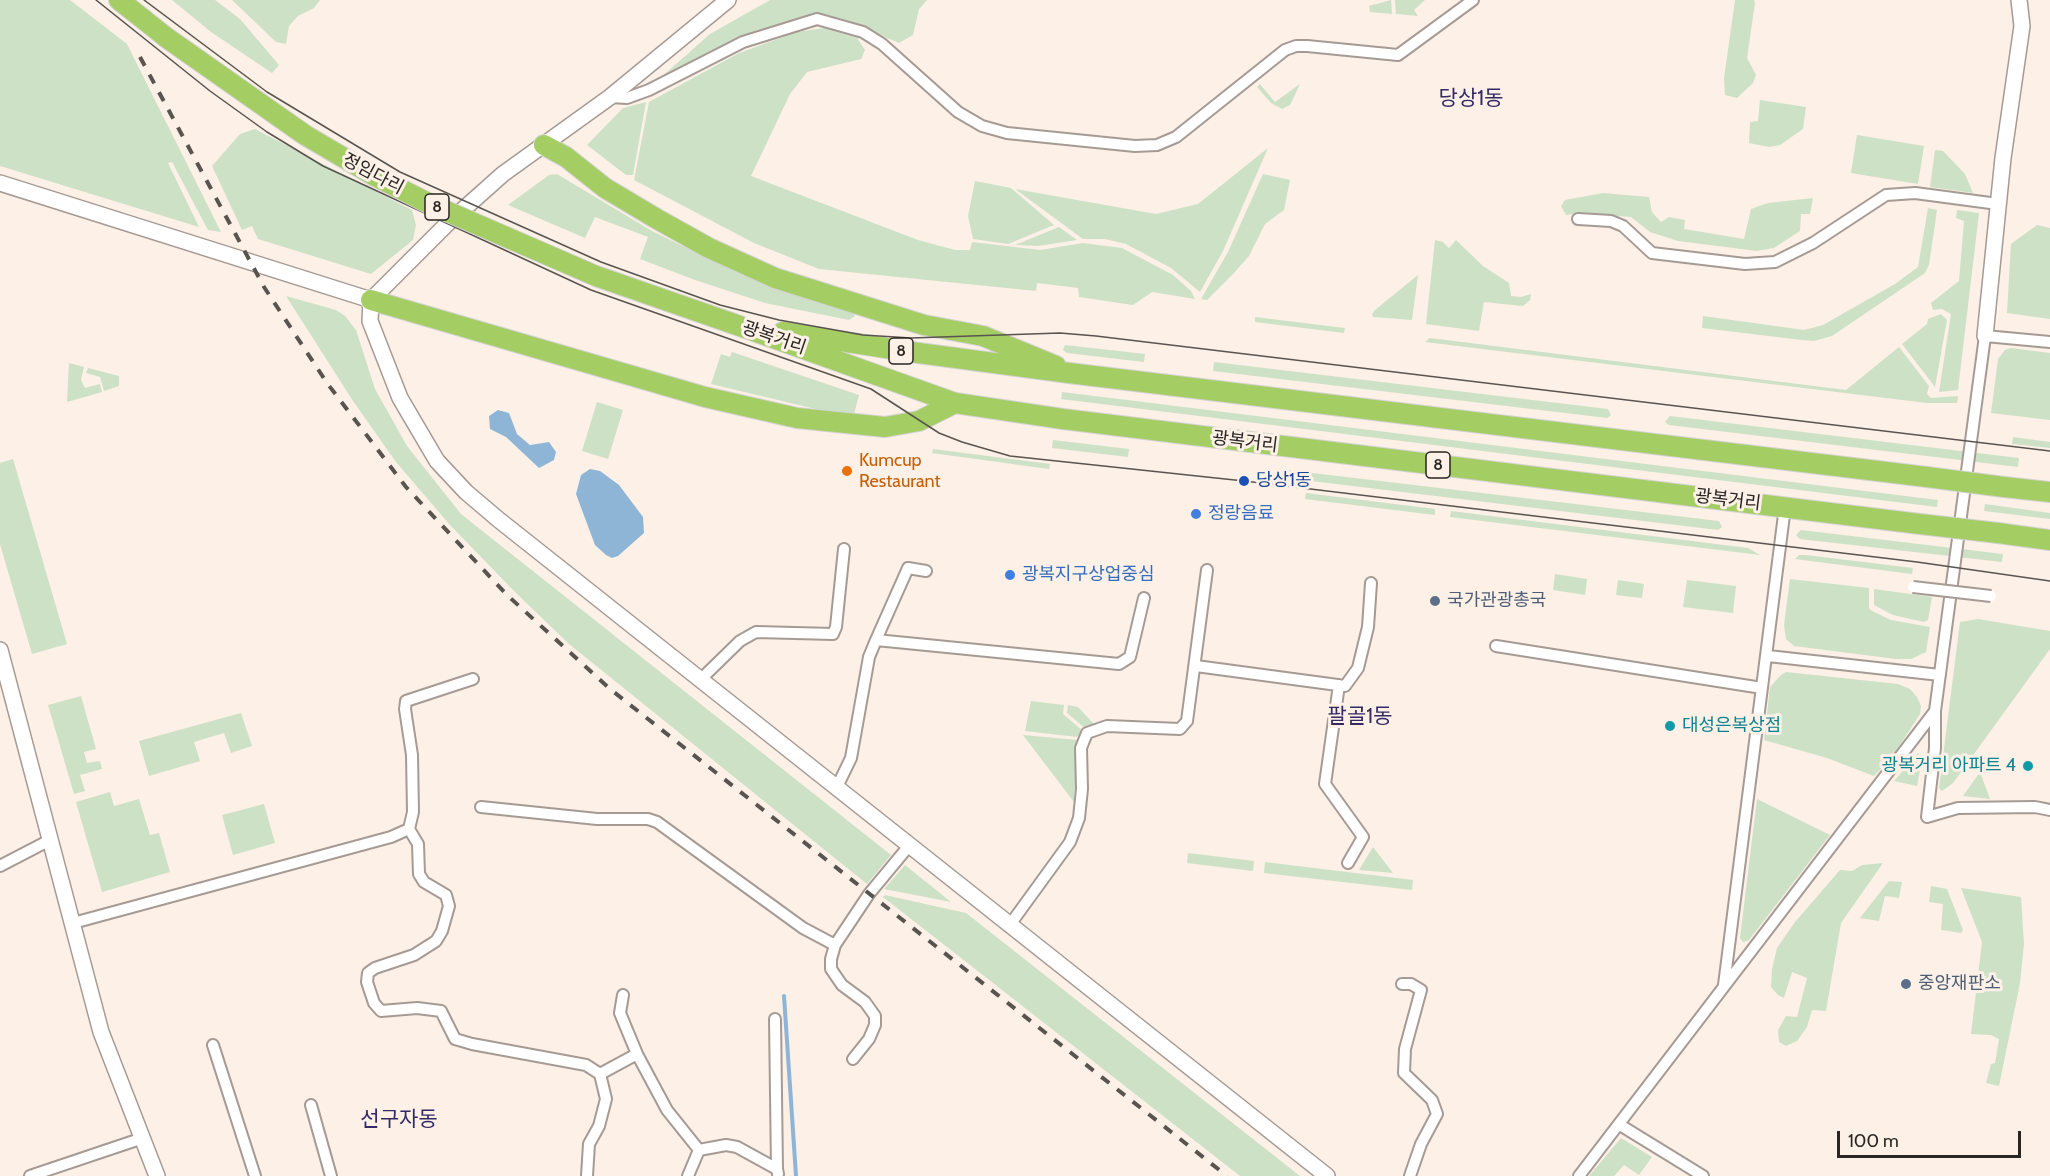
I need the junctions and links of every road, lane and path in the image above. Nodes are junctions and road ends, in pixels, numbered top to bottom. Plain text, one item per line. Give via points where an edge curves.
1 (119, 0) edge
2 (728, 0) edge
3 (1473, 0) edge
4 (2019, 0) edge
5 (610, 97) junction
6 (544, 145) junction
7 (0, 183) edge
8 (1998, 204) junction
9 (1578, 219) dead end
10 (371, 300) junction
11 (734, 324) junction
12 (1985, 336) junction
13 (2050, 342) edge
14 (1069, 373) junction
15 (955, 403) junction
16 (2050, 492) edge
17 (1785, 507) junction
18 (2050, 540) edge
19 (844, 549) dead end
20 (1207, 570) dead end
21 (926, 571) dead end
22 (1371, 583) dead end
23 (1912, 587) dead end
24 (1991, 596) dead end
25 (1144, 598) dead end
26 (876, 640) junction
27 (1497, 646) dead end
28 (0, 650) edge
29 (1768, 656) junction
30 (1196, 666) junction
31 (1940, 675) junction
32 (473, 679) dead end
33 (700, 680) junction
34 (1339, 685) junction
35 (1762, 688) junction
36 (1935, 711) junction
37 (836, 789) junction
38 (481, 807) dead end
39 (2050, 810) edge
40 (409, 829) junction
41 (50, 840) junction
42 (908, 846) junction
43 (1348, 863) dead end
44 (0, 866) edge
45 (73, 923) junction
46 (1010, 926) junction
47 (835, 945) junction
48 (1402, 984) dead end
49 (1723, 988) junction
50 (623, 995) dead end
51 (775, 1019) dead end
52 (213, 1045) dead end
53 (637, 1054) junction
54 (853, 1059) dead end
55 (600, 1074) junction
56 (311, 1105) dead end
57 (1620, 1125) junction
58 (143, 1138) junction
59 (699, 1150) junction
60 (778, 1173) edge
61 (30, 1176) edge
62 (157, 1176) edge
63 (255, 1176) edge
64 (331, 1176) edge
65 (587, 1176) edge
66 (688, 1176) edge
67 (1327, 1176) edge
68 (1410, 1176) edge
69 (1580, 1176) edge
70 (1703, 1176) edge

1 - 11 highway, 정임다리 / 8, bridge via 305,135 373,175 596,276
2 - 5 street
3 - 5 street via 1398,55 1307,46 1285,50 1176,137 1157,145 1007,133 982,126 958,112 882,44 863,32 817,19 743,42 649,90 627,98
4 - 8 street via 2022,26
5 - 6 street
6 - 10 street via 503,174 447,224
6 - 14 highway via 657,219 775,278 886,315 983,336
7 - 10 street
8 - 9 street via 1915,193 1886,195 1813,243 1776,262 1745,264 1652,253 1617,224
8 - 12 street
10 - 15 highway via 705,397 797,418 885,427 919,421
10 - 33 street via 370,321 383,356 416,427 438,461 499,520
11 - 14 highway, 광복거리 / 8
11 - 15 highway, 광복거리 / 8
12 - 13 street
12 - 31 street
14 - 16 highway, 광복거리 / 8, bridge
15 - 17 highway, 광복거리 / 8
17 - 18 highway, 광복거리 / 8, bridge
17 - 29 street
19 - 33 street via 833,634 756,632 740,641
20 - 30 street
21 - 26 street via 908,568
22 - 34 street via 1368,627 1358,668 1345,686
23 - 24 street, bridge
25 - 26 street via 1130,657 1119,664
26 - 37 street via 869,657 851,758
27 - 35 street
28 - 41 street
29 - 31 street
29 - 35 street
30 - 34 street
30 - 46 street via 1187,721 1180,729 1107,726 1087,733 1081,748 1079,818 1070,842
31 - 36 street
32 - 40 street via 406,701 412,755 413,812
33 - 37 street
34 - 43 street via 1325,784 1363,837
35 - 49 street
36 - 39 street via 1927,817 1958,808
36 - 49 street
37 - 42 street
38 - 47 street via 657,822 803,928
40 - 45 street via 392,837
40 - 55 street via 418,844 419,874 424,882 446,895 447,916 442,931 426,948 368,973 374,1003 389,1013 417,1008 441,1011 455,1039 586,1065
41 - 44 street
41 - 45 street
42 - 46 street
42 - 47 street
45 - 58 street via 101,1032
46 - 67 street
47 - 54 street via 831,969 842,985 876,1016 869,1039
48 - 68 street via 1412,984 1421,990 1404,1073 1432,1100 1437,1114
49 - 57 street
50 - 53 street via 620,1013
51 - 60 street
52 - 63 street
53 - 55 street
53 - 59 street via 667,1110
55 - 65 street via 606,1099 589,1144
56 - 64 street
57 - 69 street
57 - 70 street
58 - 61 street
58 - 62 street
59 - 60 street via 737,1147
59 - 66 street

